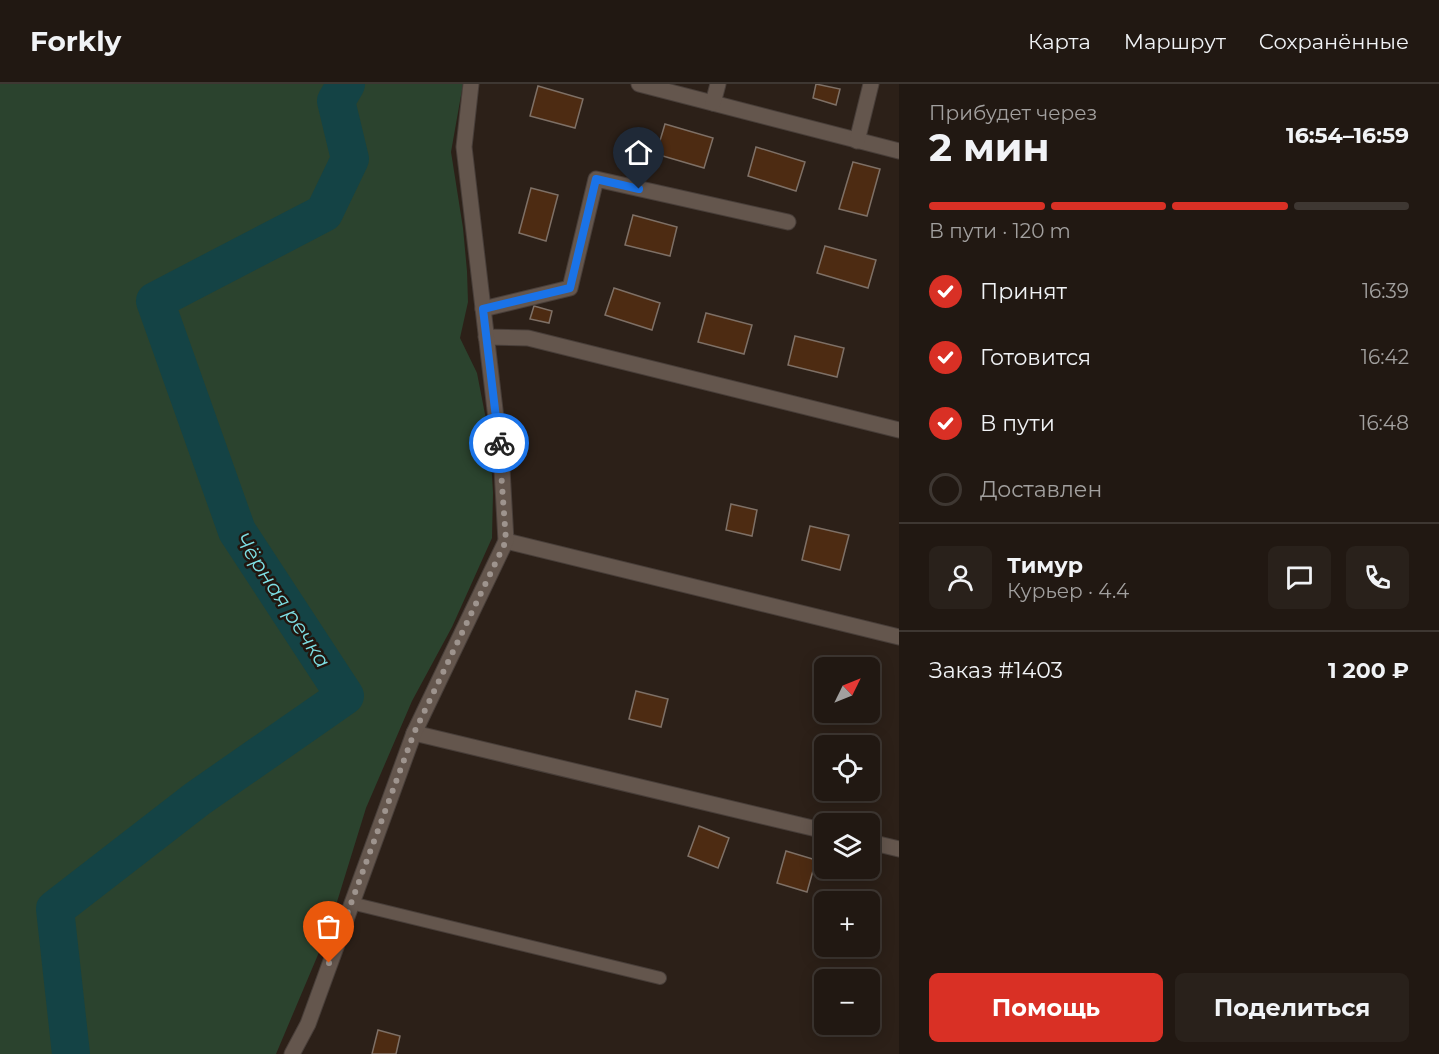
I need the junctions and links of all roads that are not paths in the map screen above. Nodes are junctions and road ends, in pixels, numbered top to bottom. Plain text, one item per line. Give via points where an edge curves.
1 (471, 84) edge
2 (639, 84) edge
3 (718, 84) edge
4 (871, 84) edge
5 (713, 103) junction
6 (857, 141) junction
7 (899, 151) edge
8 (788, 222) dead end
9 (483, 309) junction
10 (486, 338) junction
11 (899, 430) edge
12 (506, 541) junction
13 (899, 637) edge
14 (414, 733) junction
15 (814, 828) edge
16 (880, 844) edge
17 (899, 849) edge
18 (351, 903) junction
19 (660, 978) dead end
20 (292, 1054) edge

1 - 9 street via 464,147
2 - 5 street
3 - 5 street
4 - 6 street
5 - 6 street
6 - 7 street
8 - 9 street via 596,179 570,288
9 - 10 street
10 - 11 street via 528,338
10 - 12 street via 502,469
12 - 13 street
12 - 14 street
14 - 15 street
14 - 18 street
16 - 17 street
18 - 19 lane
18 - 20 street via 308,1024

